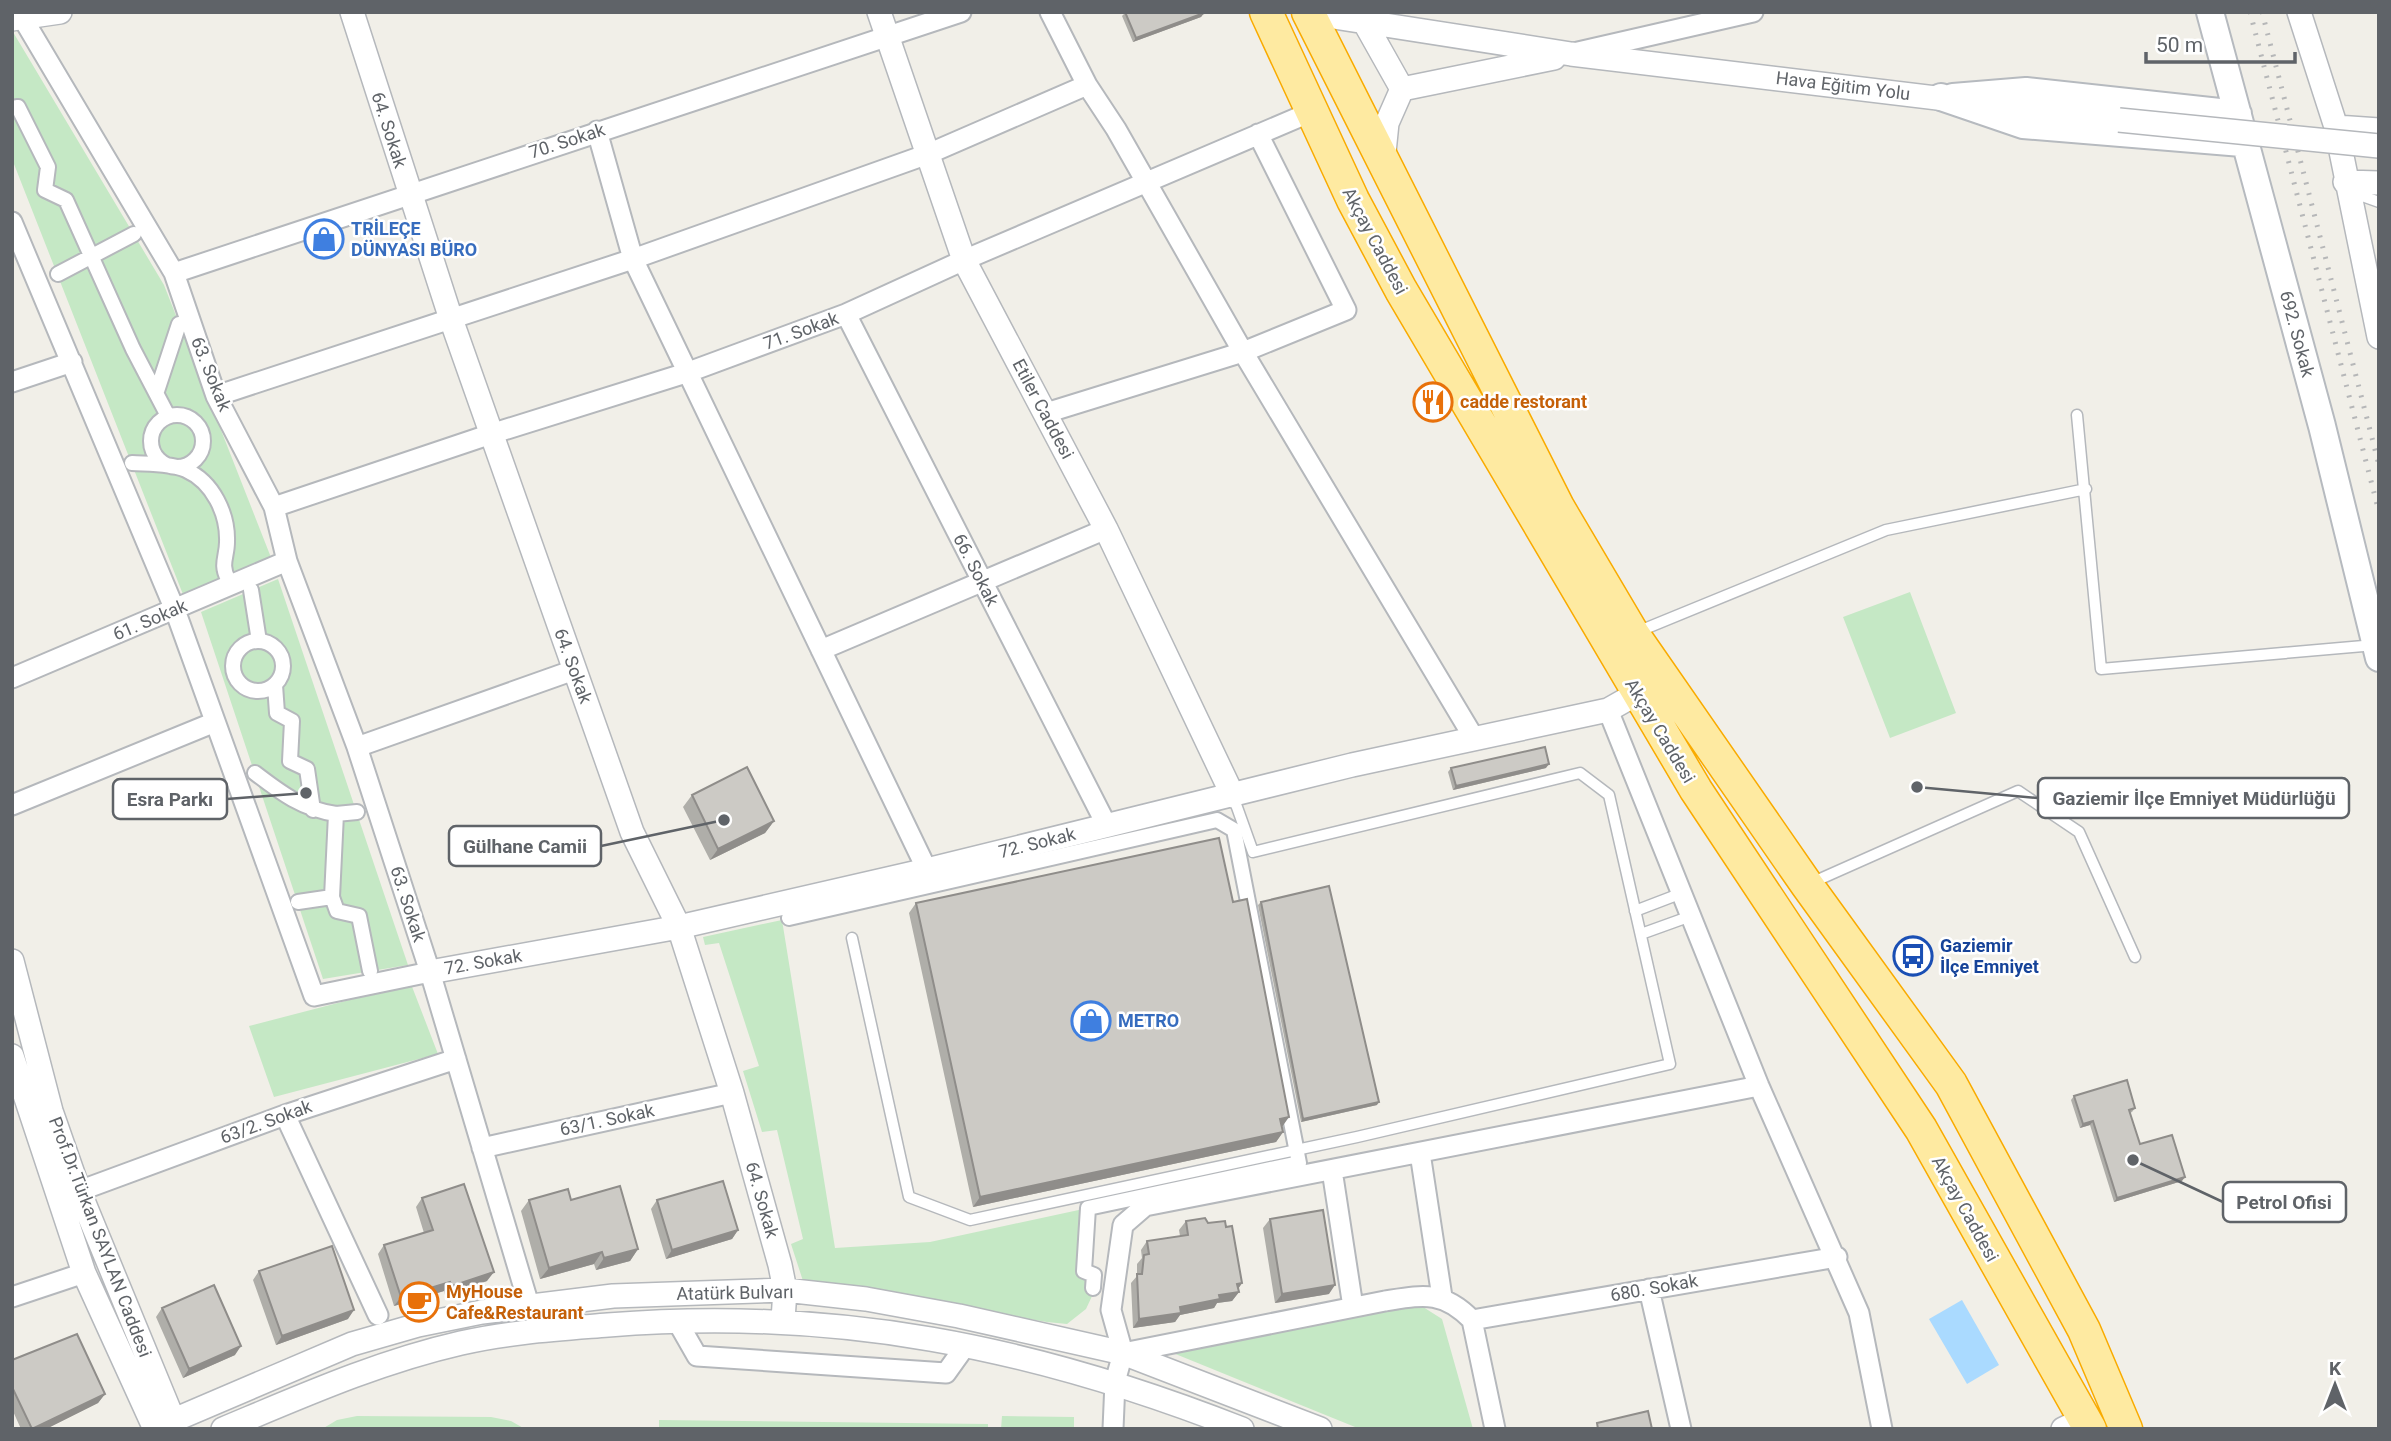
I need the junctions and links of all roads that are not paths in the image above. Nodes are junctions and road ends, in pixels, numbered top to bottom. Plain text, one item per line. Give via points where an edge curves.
1 (60, 12) edge
2 (352, 12) edge
3 (879, 12) edge
4 (961, 12) edge
5 (1050, 12) edge
6 (1266, 12) edge
7 (1753, 12) edge
8 (2210, 12) edge
9 (2299, 12) edge
10 (1308, 13) edge
11 (18, 16) edge
12 (1366, 25) junction
13 (888, 35) junction
14 (1571, 54) junction
15 (1087, 85) junction
16 (1402, 89) junction
17 (1941, 97) junction
18 (12, 108) edge
19 (1311, 112) junction
20 (2238, 114) junction
21 (2336, 127) junction
22 (2379, 130) edge
23 (597, 131) junction
24 (1258, 134) junction
25 (2246, 144) junction
26 (2379, 146) edge
27 (928, 154) junction
28 (1383, 162) junction
29 (1145, 183) junction
30 (2379, 183) edge
31 (2346, 186) junction
32 (410, 194) junction
33 (2379, 202) edge
34 (12, 222) edge
35 (134, 234) dead end
36 (92, 257) junction
37 (633, 259) junction
38 (964, 260) junction
39 (174, 273) junction
40 (58, 274) dead end
41 (846, 314) junction
42 (451, 319) junction
43 (179, 324) dead end
44 (2379, 337) edge
45 (1243, 352) junction
46 (72, 362) junction
47 (687, 373) junction
48 (12, 382) edge
49 (157, 391) junction
50 (216, 396) junction
51 (1046, 413) junction
52 (2077, 415) dead end
53 (168, 416) junction
54 (491, 433) junction
55 (132, 463) dead end
56 (177, 467) junction
57 (2085, 489) junction
58 (274, 507) junction
59 (1105, 529) junction
60 (287, 562) junction
61 (228, 579) dead end
62 (981, 582) junction
63 (251, 590) dead end
64 (175, 610) junction
65 (1633, 634) junction
66 (259, 641) junction
67 (821, 650) junction
68 (2377, 652) edge
69 (574, 670) junction
70 (12, 678) edge
71 (275, 685) junction
72 (1638, 693) junction
73 (1608, 710) junction
74 (215, 722) junction
75 (1474, 738) junction
76 (357, 747) junction
77 (255, 773) dead end
78 (1233, 796) junction
79 (12, 805) edge
80 (313, 810) junction
81 (357, 812) dead end
82 (336, 814) junction
83 (1107, 826) junction
84 (928, 870) junction
85 (1807, 885) junction
86 (1682, 893) junction
87 (332, 897) junction
88 (298, 902) dead end
89 (1635, 911) junction
90 (1691, 916) junction
91 (789, 918) dead end
92 (679, 927) junction
93 (1641, 934) junction
94 (852, 938) dead end
95 (2134, 957) dead end
96 (12, 961) edge
97 (370, 971) dead end
98 (430, 972) junction
99 (12, 1056) edge
100 (456, 1059) junction
101 (1759, 1086) junction
102 (732, 1093) junction
103 (285, 1115) junction
104 (482, 1148) junction
105 (1296, 1150) junction
106 (1420, 1153) junction
107 (1332, 1170) junction
108 (79, 1191) junction
109 (1837, 1257) junction
110 (84, 1273) junction
111 (1093, 1288) dead end
112 (1649, 1289) junction
113 (785, 1290) junction
114 (12, 1297) edge
115 (1442, 1297) junction
116 (529, 1305) junction
117 (1353, 1307) junction
118 (378, 1315) dead end
119 (783, 1320) junction
120 (1472, 1320) junction
121 (677, 1321) junction
122 (966, 1345) junction
123 (1123, 1353) junction
124 (1115, 1382) junction
125 (2080, 1425) edge
126 (163, 1427) edge
127 (223, 1429) edge
128 (1113, 1429) edge
129 (1242, 1429) edge
130 (1320, 1429) edge
131 (1495, 1429) edge
132 (1681, 1429) edge
133 (1882, 1429) edge
134 (2126, 1429) edge

1 - 11 street
2 - 32 street, 64. Sokak
3 - 13 street, Etiler Caddesi
4 - 13 street, 70. Sokak
5 - 15 street
6 - 19 highway, Akçay Caddesi
7 - 14 street
8 - 20 main road, 692. Sokak
9 - 21 street
10 - 12 street, Hava Eğitim Yolu
10 - 28 highway, Akçay Caddesi
11 - 39 street, 63. Sokak
12 - 14 street, Hava Eğitim Yolu
12 - 16 street
13 - 23 street, 70. Sokak
13 - 27 street, Etiler Caddesi
14 - 16 street
14 - 17 street, Hava Eğitim Yolu
15 - 27 street
15 - 29 street
16 - 28 street via 1387,123
17 - 20 main road via 2026,91
17 - 25 main road via 2022,125
17 - 26 street, Hava Eğitim Yolu, bridge
18 - 36 street via 18,107 48,167 45,190 66,200
19 - 24 street, 71. Sokak
19 - 72 highway, Akçay Caddesi via 1401,290
20 - 25 main road, 692. Sokak
21 - 22 street
21 - 31 street
23 - 32 street, 70. Sokak
23 - 37 street
24 - 29 street, 71. Sokak
24 - 45 street via 1346,310
25 - 68 main road, 692. Sokak
27 - 37 street
27 - 38 street, Etiler Caddesi
28 - 65 highway, Akçay Caddesi via 1558,507
29 - 38 street, 71. Sokak
29 - 45 street
30 - 31 street
31 - 33 lane
31 - 44 street
32 - 39 street, 70. Sokak
32 - 42 street, 64. Sokak
34 - 46 street
35 - 36 street
36 - 40 street
36 - 49 street
37 - 42 street
37 - 47 street
38 - 41 street, 71. Sokak
38 - 51 street, Etiler Caddesi
39 - 50 street, 63. Sokak
41 - 47 street, 71. Sokak
41 - 62 street, 66. Sokak
42 - 50 street
42 - 54 street, 64. Sokak
43 - 49 street
45 - 51 street
45 - 75 street
46 - 48 street
46 - 64 street
47 - 54 street, 71. Sokak
47 - 67 street
49 - 53 street
50 - 58 street, 63. Sokak
51 - 59 street, Etiler Caddesi
52 - 57 lane
53 - 56 street via 151,432 151,449 161,463
53 - 56 street via 189,417 203,439 199,456
54 - 58 street, 71. Sokak
54 - 69 street, 64. Sokak
55 - 56 street
56 - 61 street via 188,470 212,491 225,514 228,543 222,568
57 - 65 lane via 1886,530
57 - 68 lane via 2101,669
58 - 60 street, 63. Sokak
59 - 62 street
59 - 78 street, Etiler Caddesi
60 - 64 street, 61. Sokak
60 - 76 street, 63. Sokak
62 - 67 street
62 - 83 street, 66. Sokak
63 - 66 street
64 - 70 street, 61. Sokak
64 - 74 street
65 - 85 highway, Akçay Caddesi
66 - 71 street via 275,647 283,662
66 - 71 street via 238,651 234,673 250,690
67 - 84 street
69 - 76 street
69 - 92 street, 64. Sokak via 632,832
71 - 80 street via 277,713 292,721 290,761 307,769
72 - 73 street, 72. Sokak
72 - 125 highway, Akçay Caddesi via 1724,835 1921,1129
73 - 75 street, 72. Sokak
73 - 86 street
74 - 79 street
74 - 98 street via 314,996
75 - 78 street, 72. Sokak
76 - 98 street, 63. Sokak
77 - 80 street via 286,798
78 - 83 street, 72. Sokak
78 - 89 lane via 1253,852 1580,773 1609,795
80 - 82 street
81 - 82 street
82 - 87 street
83 - 84 street, 72. Sokak
84 - 92 street, 72. Sokak
85 - 95 lane via 2018,791 2079,832
85 - 134 highway, Akçay Caddesi via 1951,1084 2084,1330
86 - 89 lane
86 - 90 street
87 - 88 street
87 - 97 street via 337,911 359,916
89 - 93 lane
90 - 93 lane
90 - 101 street
91 - 105 street via 1217,820 1234,830
92 - 98 street, 72. Sokak
92 - 102 street, 64. Sokak
93 - 105 lane via 1670,1064
94 - 105 lane via 909,1197 970,1220
96 - 108 street, Prof.Dr.Türkan SAYLAN Caddesi via 51,1111
98 - 100 street, 63. Sokak
99 - 110 street, Prof.Dr.Türkan SAYLAN Caddesi
100 - 103 street, 63/2. Sokak
100 - 104 street, 63. Sokak
101 - 106 street
101 - 109 street
102 - 104 street, 63/1. Sokak
102 - 113 street, 64. Sokak
103 - 108 street, 63/2. Sokak
103 - 118 street
104 - 116 street, 63. Sokak
105 - 111 street via 1299,1163 1088,1208 1084,1271 1094,1275
106 - 107 street
106 - 115 street
107 - 117 street
107 - 123 street via 1145,1206 1123,1225 1111,1310
108 - 126 street, Prof.Dr.Türkan SAYLAN Caddesi
109 - 112 street, 680. Sokak
109 - 133 street via 1859,1313
110 - 114 street
110 - 126 street, Prof.Dr.Türkan SAYLAN Caddesi
112 - 120 street, 680. Sokak
112 - 132 street
113 - 116 street, Atatürk Bulvarı via 613,1296
113 - 119 street, 64. Sokak
113 - 123 street, Atatürk Bulvarı via 959,1316
115 - 117 street via 1422,1295
115 - 120 street
116 - 126 street, Atatürk Bulvarı via 418,1325 352,1344
117 - 123 street
119 - 121 street, Atatürk Bulvarı
119 - 122 street, Atatürk Bulvarı
120 - 131 street
121 - 122 street via 697,1356 946,1373
121 - 127 street, Atatürk Bulvarı via 548,1329 464,1343 360,1371
122 - 124 street, Atatürk Bulvarı
123 - 124 street
123 - 130 street, Atatürk Bulvarı
124 - 128 street
124 - 129 street, Atatürk Bulvarı

